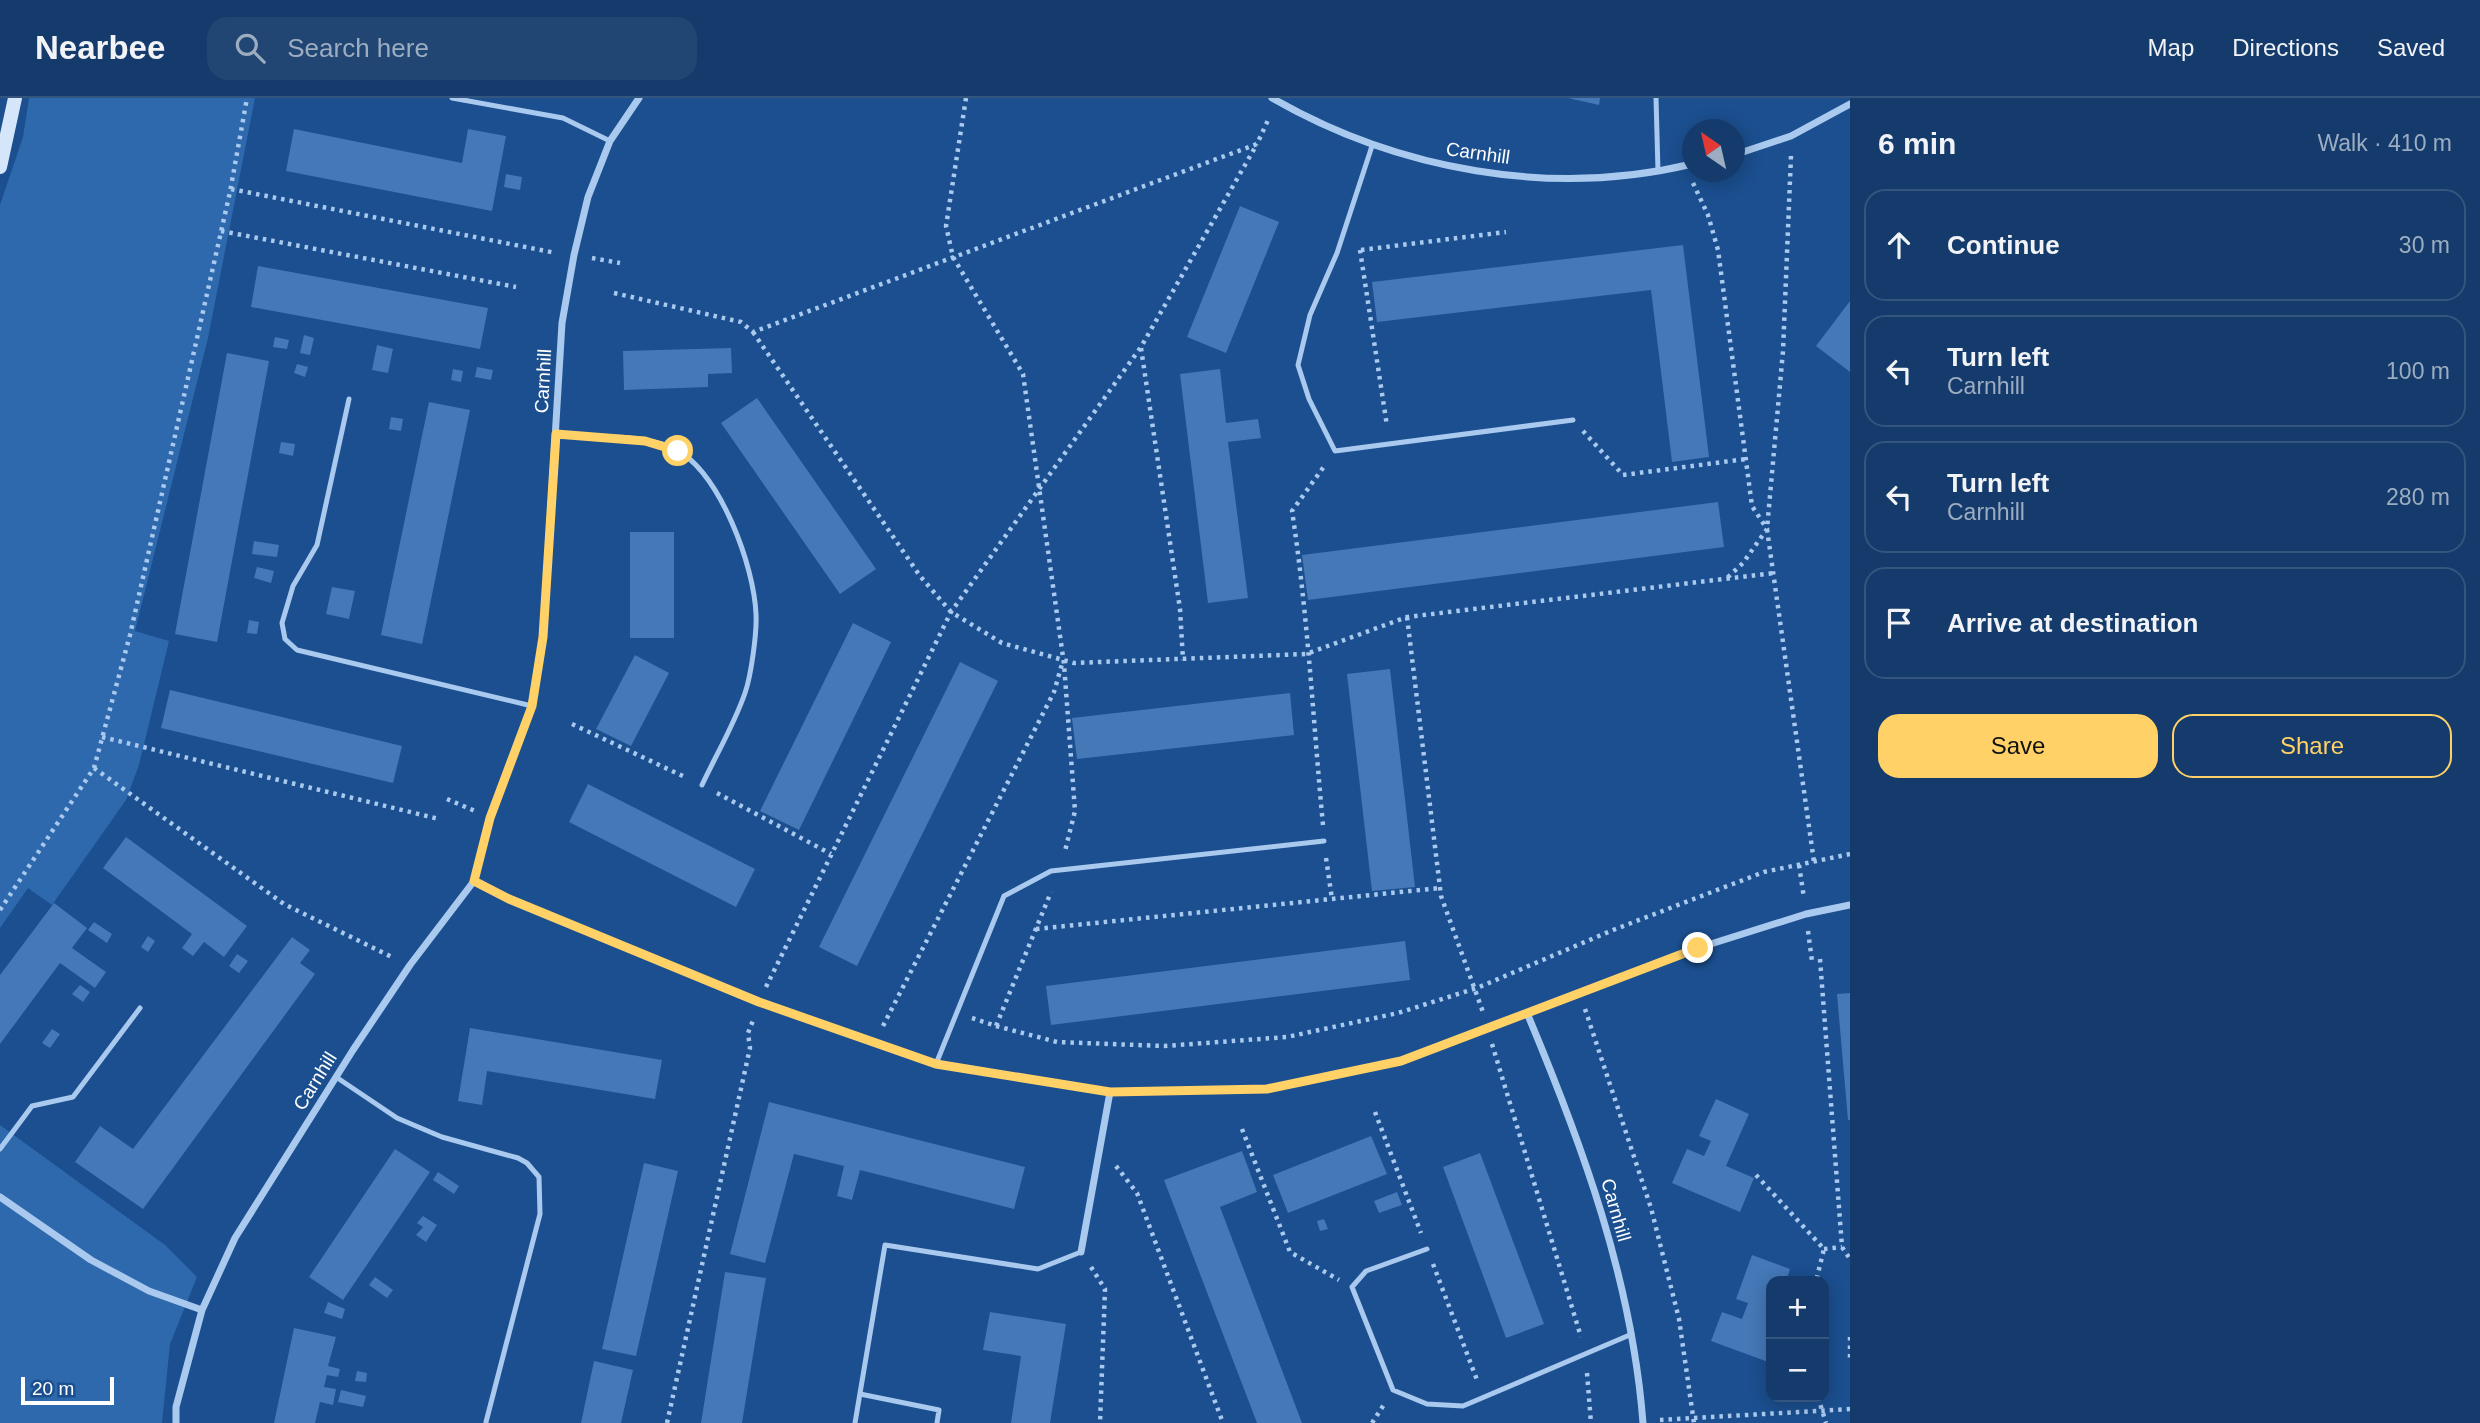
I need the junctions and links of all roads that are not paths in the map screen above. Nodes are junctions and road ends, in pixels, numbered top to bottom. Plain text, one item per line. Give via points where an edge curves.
1 (15, 98) edge
2 (452, 98) edge
3 (639, 98) edge
4 (1656, 98) edge
5 (1275, 100) edge
6 (1850, 104) edge
7 (610, 141) junction
8 (1372, 146) junction
9 (1745, 151) edge
10 (1682, 166) edge
11 (0, 167) edge
12 (1658, 171) junction
13 (349, 399) dead end
14 (1573, 420) road end
15 (556, 434) junction
16 (532, 706) junction
17 (702, 785) dead end
18 (1324, 841) road end
19 (474, 881) junction
20 (1850, 905) edge
21 (140, 1008) dead end
22 (1527, 1013) junction
23 (936, 1064) junction
24 (336, 1077) junction
25 (1110, 1092) junction
26 (0, 1149) edge
27 (0, 1197) edge
28 (1427, 1249) dead end
29 (1081, 1252) joint
30 (202, 1310) junction
31 (1632, 1334) junction
32 (860, 1394) junction
33 (486, 1422) edge
34 (1643, 1422) edge
35 (176, 1423) edge
36 (855, 1423) edge
37 (937, 1423) edge

1 - 11 main road
2 - 7 lane via 563,117
3 - 7 street, Carnhill
4 - 12 lane
5 - 8 street, Carnhill
6 - 9 street via 1791,136
7 - 15 street, Carnhill via 588,197 574,255 562,323
8 - 12 street, Carnhill via 1464,170 1585,180
8 - 14 lane via 1338,253 1310,315 1298,365 1335,451
10 - 12 street, Carnhill
13 - 16 lane via 317,545 293,586 282,623 285,639 297,650
15 - 16 street, Carnhill via 543,637
15 - 17 lane via 645,441 678,451 725,505 747,567 756,615 746,692
16 - 19 street, Carnhill via 490,818
18 - 23 lane via 1060,870 1019,886 1004,896
19 - 23 street via 759,1002
19 - 24 street, Carnhill via 410,965
20 - 22 street via 1780,922
21 - 26 lane via 73,1097 32,1107
22 - 25 street via 1401,1061 1267,1089
22 - 31 street, Carnhill via 1588,1168
23 - 25 street
24 - 30 street, Carnhill via 235,1238
24 - 33 lane via 397,1118 442,1137 518,1158 539,1177 540,1214
25 - 29 street
27 - 30 street via 91,1260 149,1291
28 - 31 lane via 1366,1271 1352,1287 1393,1390 1427,1404 1463,1406
29 - 32 lane via 1038,1269 885,1245
30 - 35 street, Carnhill via 176,1407
31 - 34 street, Carnhill
32 - 36 lane
32 - 37 lane via 939,1410

